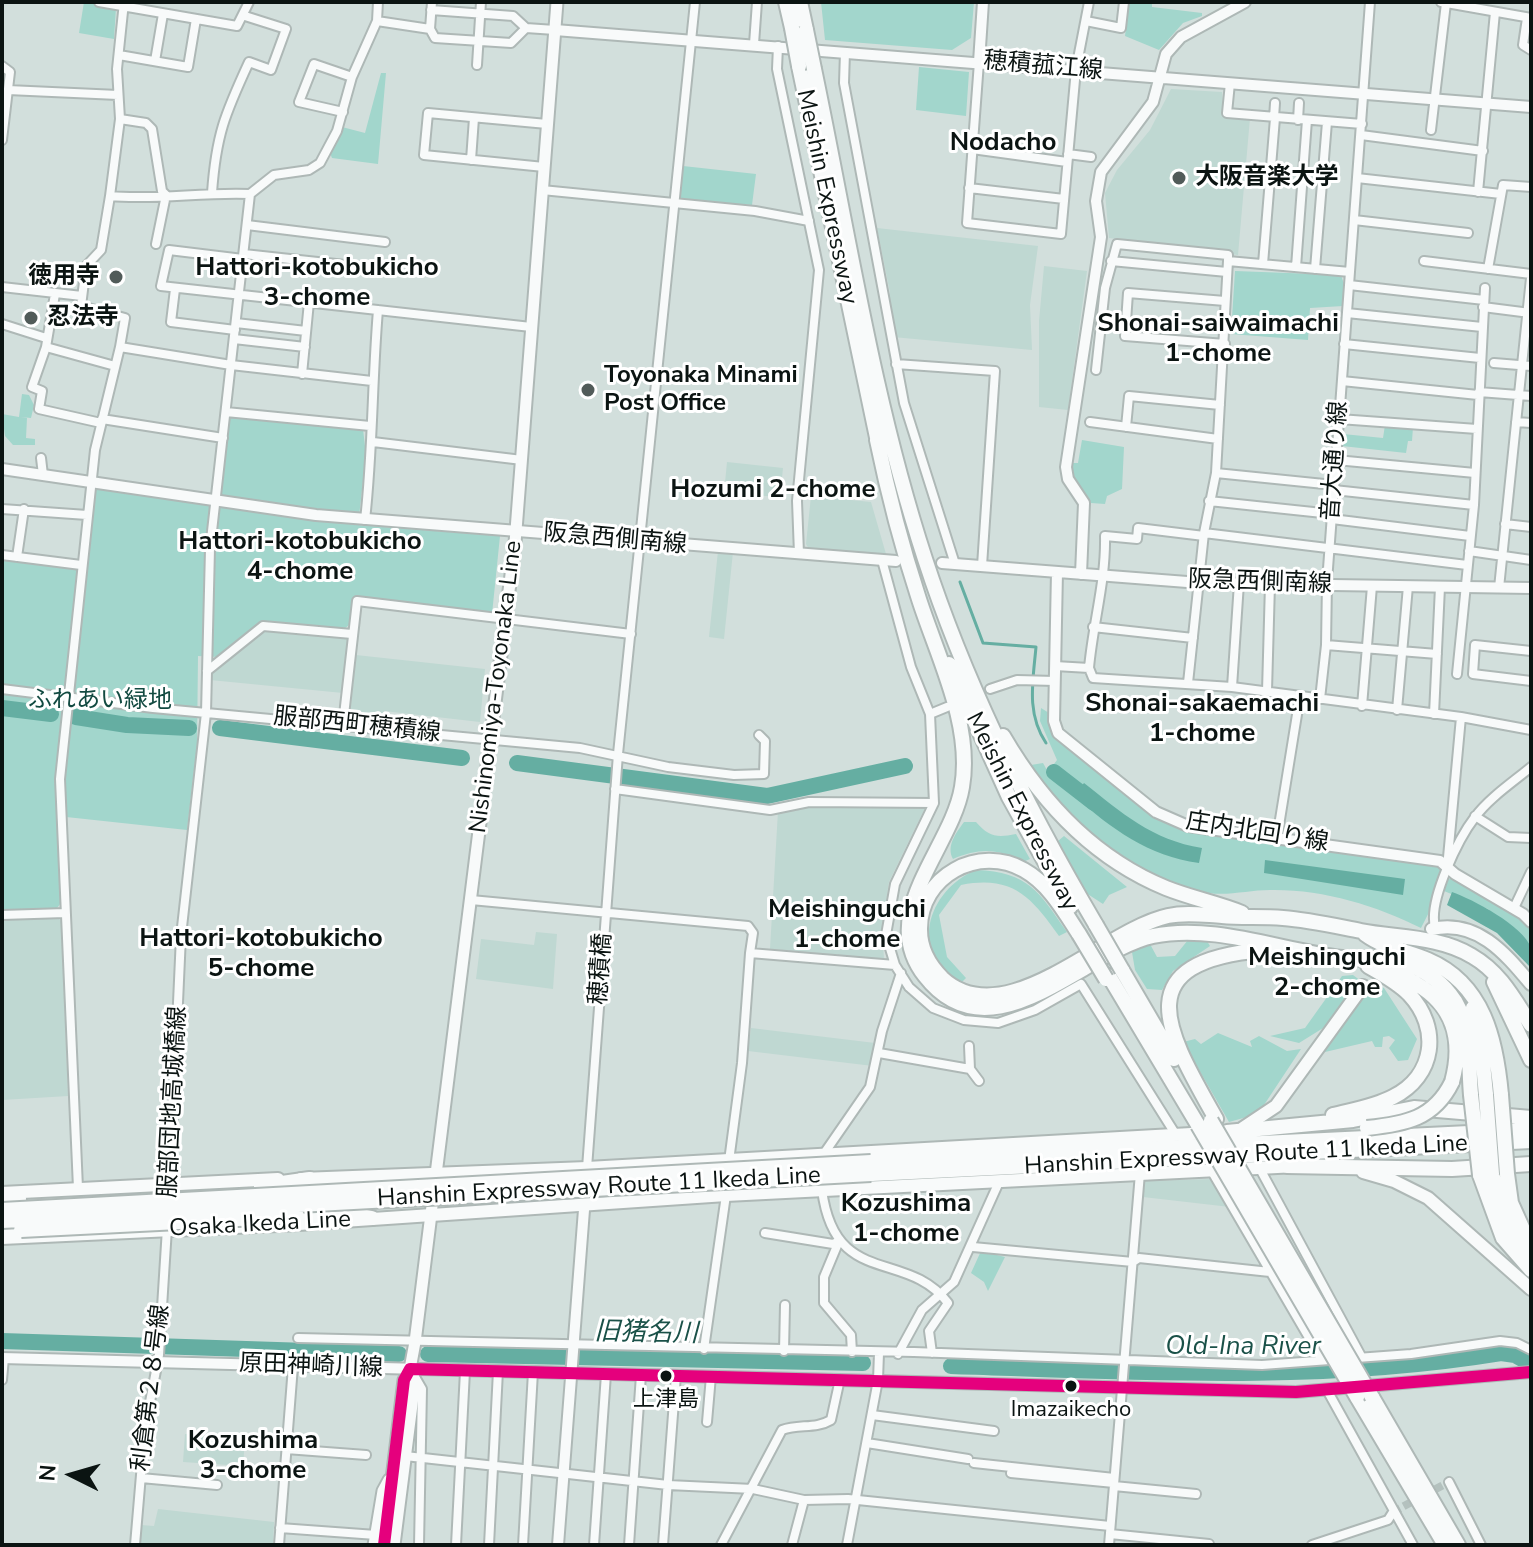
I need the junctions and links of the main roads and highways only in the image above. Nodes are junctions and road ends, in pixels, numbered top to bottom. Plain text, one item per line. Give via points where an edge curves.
1 (557, 2) edge
2 (786, 2) edge
3 (800, 2) edge
4 (799, 29) junction
5 (806, 68) junction
6 (877, 440) junction
7 (913, 520) junction
8 (1246, 915) junction
9 (1433, 928) road end
10 (1086, 930) junction
11 (1362, 932) junction
12 (1283, 949) junction
13 (1344, 958) junction
14 (1478, 959) junction
15 (1368, 966) junction
16 (1112, 975) junction
17 (1531, 984) edge
18 (1363, 986) dead end
19 (1531, 1025) edge
20 (1531, 1060) edge
21 (1486, 1095) junction
22 (1531, 1118) edge
23 (1208, 1122) junction
24 (1286, 1126) junction
25 (1531, 1130) edge
26 (1227, 1132) junction
27 (1531, 1141) edge
28 (1243, 1145) junction
29 (1531, 1150) edge
30 (1325, 1152) junction
31 (1531, 1165) edge
32 (1287, 1166) junction
33 (871, 1168) junction
34 (1498, 1172) junction
35 (436, 1173) junction
36 (310, 1179) junction
37 (2, 1193) edge
38 (2, 1201) edge
39 (2, 1210) edge
40 (431, 1215) junction
41 (372, 1218) junction
42 (2, 1221) edge
43 (2, 1231) edge
44 (2, 1238) edge
45 (1531, 1242) edge
46 (1531, 1254) edge
47 (1531, 1270) edge
48 (1531, 1289) edge
49 (410, 1369) junction
50 (1364, 1397) junction
51 (393, 1472) junction
52 (375, 1540) edge
53 (384, 1545) edge
54 (394, 1545) edge
55 (1445, 1545) edge
56 (1458, 1545) edge

1 - 35 main road, Nishinomiya-Toyonaka Line via 516,532
2 - 4 highway, Meishin Expressway
3 - 4 highway, Meishin Expressway
4 - 5 highway, Meishin Expressway, bridge
5 - 6 highway, Meishin Expressway
5 - 7 highway, Meishin Expressway
6 - 10 highway, Meishin Expressway via 911,558 960,692 1009,797
6 - 12 highway via 964,758 957,808 916,891 910,917 912,953 923,975 963,1003 999,1007 1036,996 1120,948 1153,936 1204,935
7 - 8 highway via 991,713 1050,805 1124,866 1169,889
7 - 10 highway, Meishin Expressway via 984,714
8 - 10 highway via 1182,914 1148,922 1031,985 998,996 965,992 946,981 927,958 920,930 926,900 938,881 965,864 987,860 1011,864 1034,877
8 - 11 highway
9 - 17 main road via 1464,929 1486,938
10 - 16 highway, Meishin Expressway, bridge
11 - 14 highway via 1437,942
11 - 21 highway via 1435,963 1462,982 1487,1020 1496,1049
12 - 13 highway
12 - 23 highway via 1208,958 1192,966 1174,987 1172,1033
13 - 15 highway
13 - 21 highway via 1402,963 1448,991 1459,1008
14 - 19 highway via 1501,980
14 - 20 highway via 1498,988
15 - 24 highway via 1401,986 1422,1012 1430,1039 1426,1064 1409,1086 1384,1101
15 - 28 highway, bridge via 1411,979 1437,998 1455,1038 1452,1082 1442,1100 1427,1114 1399,1124
16 - 23 highway, Meishin Expressway
16 - 23 highway, Meishin Expressway via 1160,1060
18 - 26 main road, Osaka Ikeda Line via 1276,1106 1255,1123
21 - 34 highway, bridge
21 - 34 highway, bridge
22 - 24 highway via 1414,1108
23 - 50 highway, Meishin Expressway, bridge
23 - 50 highway, Meishin Expressway, bridge via 1299,1270
24 - 26 highway
25 - 28 highway, Hanshin Expressway Route 11 Ikeda Line
26 - 35 main road, Osaka Ikeda Line
27 - 30 highway, Hanshin Expressway Route 11 Ikeda Line
28 - 33 highway, Hanshin Expressway Route 11 Ikeda Line
29 - 30 highway
30 - 33 highway, Hanshin Expressway Route 11 Ikeda Line
31 - 34 highway
32 - 34 highway
32 - 40 main road, Osaka Ikeda Line
32 - 48 main road, Osaka Ikeda Line via 1360,1171 1405,1186 1450,1214
33 - 39 highway, Hanshin Expressway Route 11 Ikeda Line, bridge
33 - 42 highway, Hanshin Expressway Route 11 Ikeda Line, bridge
34 - 45 highway
34 - 46 highway via 1507,1222
34 - 47 highway via 1497,1228
35 - 36 main road, Osaka Ikeda Line
35 - 40 main road, Nishinomiya-Toyonaka Line
36 - 37 main road, Osaka Ikeda Line
36 - 38 highway
40 - 41 main road, Osaka Ikeda Line
40 - 49 main road, Nishinomiya-Toyonaka Line
41 - 43 highway, bridge via 346,1213
41 - 44 main road, Osaka Ikeda Line
49 - 51 main road, Nishinomiya-Toyonaka Line via 404,1380
49 - 54 main road, Nishinomiya-Toyonaka Line via 415,1381
50 - 55 highway, Meishin Expressway
50 - 56 highway, Meishin Expressway
51 - 52 main road via 383,1491
51 - 53 main road, Nishinomiya-Toyonaka Line

